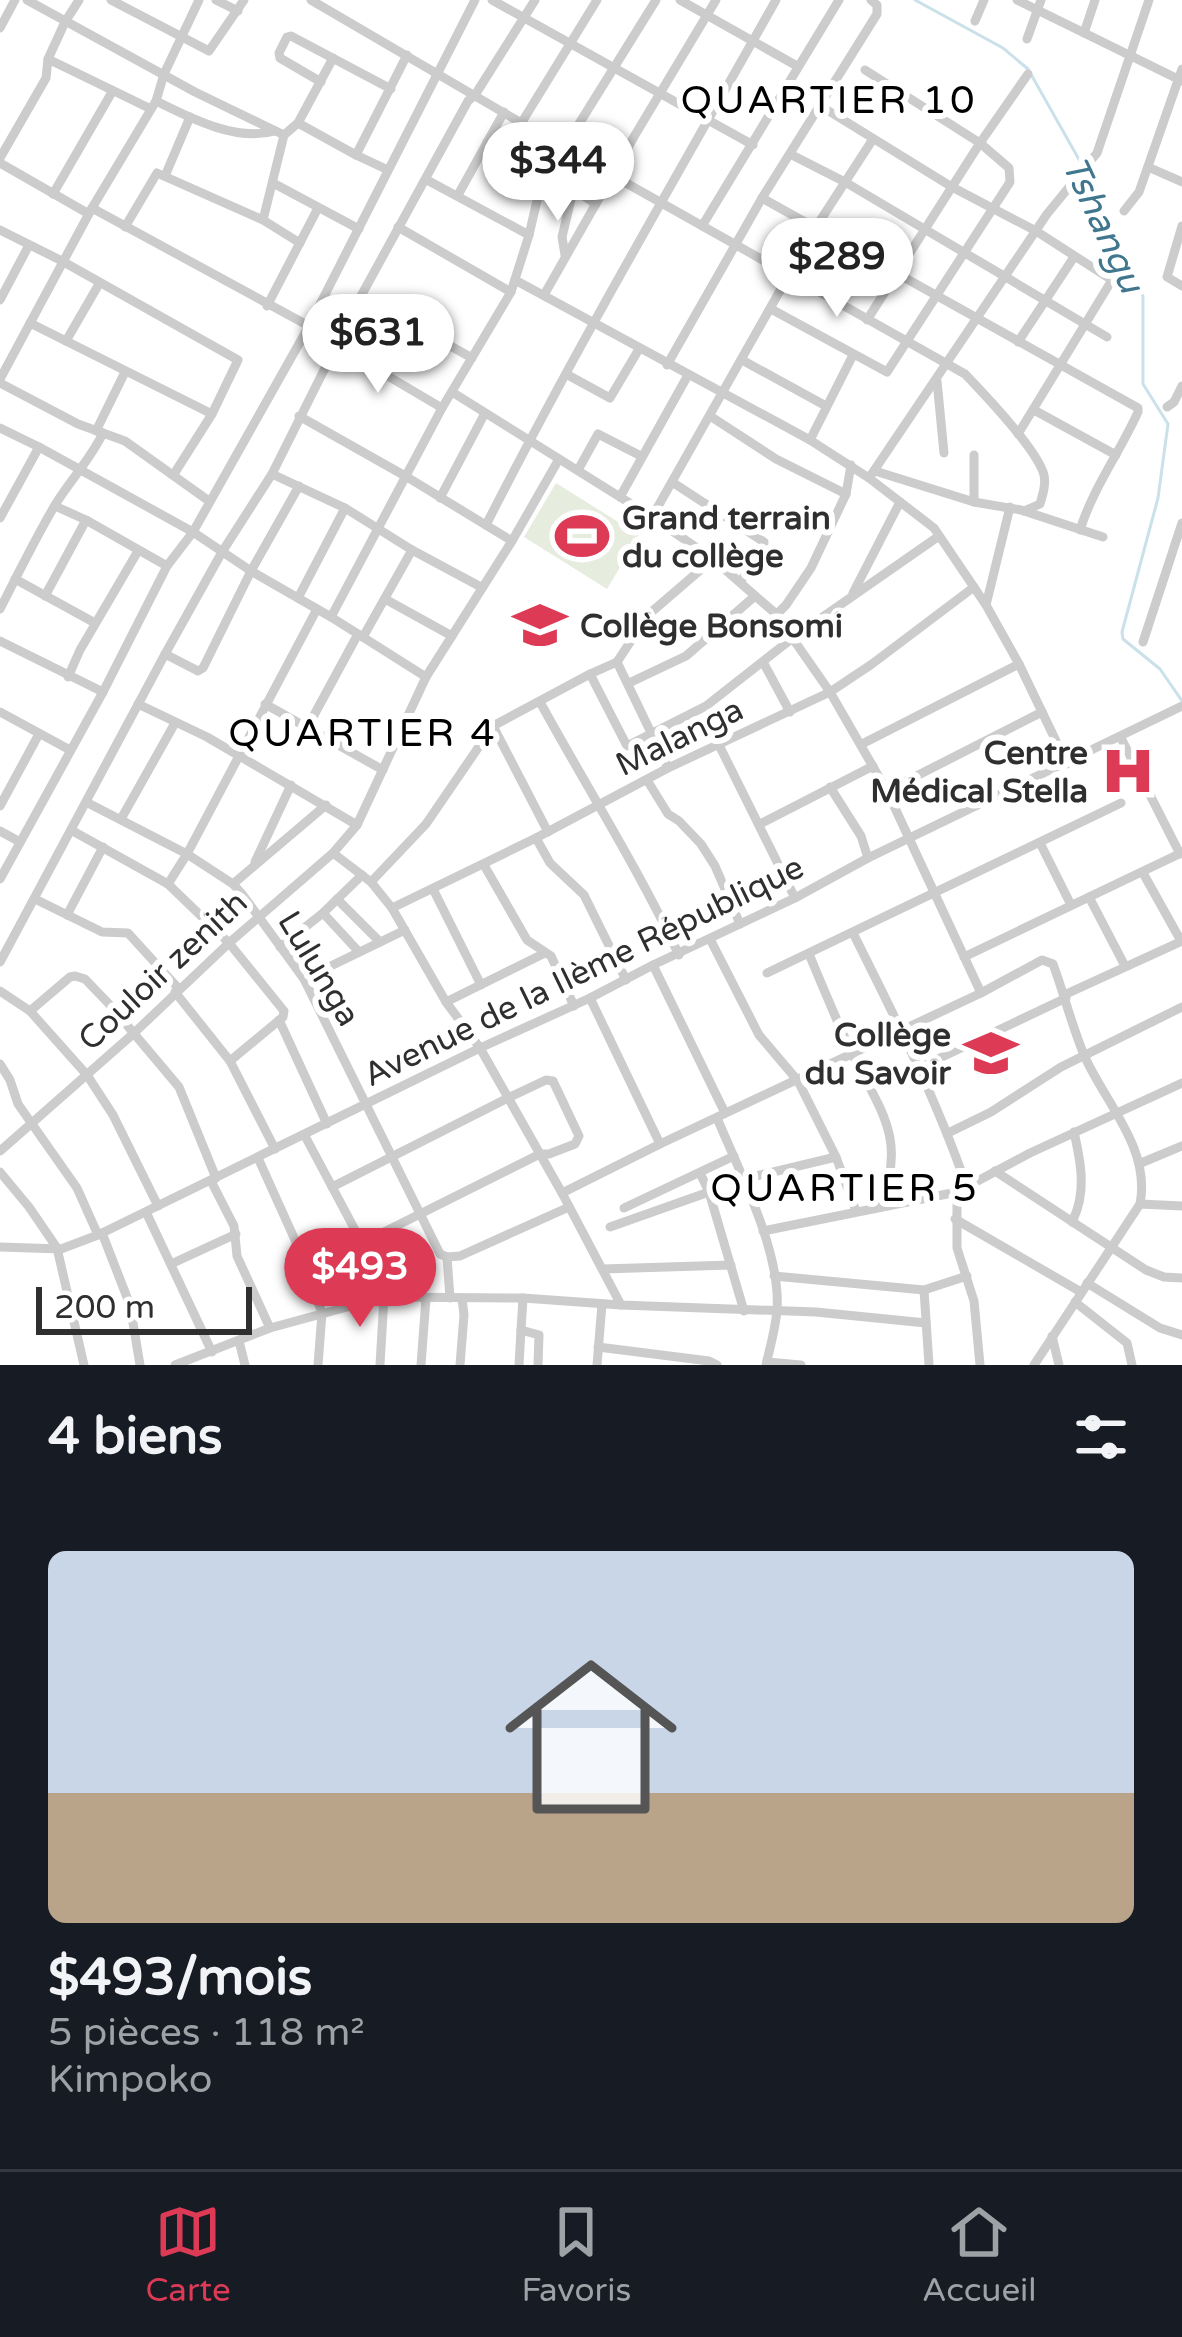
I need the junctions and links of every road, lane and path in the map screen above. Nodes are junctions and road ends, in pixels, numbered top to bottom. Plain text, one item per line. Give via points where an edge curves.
1 (15, 0) edge
2 (27, 0) edge
3 (79, 0) edge
4 (111, 0) edge
5 (199, 0) edge
6 (216, 0) edge
7 (244, 0) edge
8 (311, 0) edge
9 (475, 0) edge
10 (492, 0) edge
11 (536, 0) edge
12 (597, 0) edge
13 (656, 0) edge
14 (680, 0) edge
15 (716, 0) edge
16 (776, 0) edge
17 (839, 0) edge
18 (871, 0) edge
19 (984, 0) edge
20 (1017, 0) edge
21 (1095, 0) edge
22 (1149, 0) edge
23 (1040, 5) edge
24 (238, 11) junction
25 (706, 17) junction
26 (524, 19) junction
27 (975, 21) dead end
28 (65, 22) junction
29 (0, 28) edge
30 (1084, 33) junction
31 (183, 38) junction
32 (1027, 39) dead end
33 (753, 41) junction
34 (570, 44) junction
35 (407, 55) junction
36 (1131, 56) junction
37 (333, 58) junction
38 (48, 59) junction
39 (797, 67) junction
40 (614, 68) junction
41 (865, 70) dead end
42 (437, 72) junction
43 (164, 74) junction
44 (1028, 74) dead end
45 (1181, 76) edge
46 (321, 82) junction
47 (391, 89) junction
48 (112, 92) junction
49 (660, 93) junction
50 (475, 95) junction
51 (153, 105) junction
52 (819, 105) junction
53 (504, 112) junction
54 (190, 117) junction
55 (709, 120) junction
56 (522, 122) junction
57 (298, 123) junction
58 (279, 133) junction
59 (873, 139) junction
60 (551, 140) junction
61 (487, 142) junction
62 (980, 143) junction
63 (752, 145) junction
64 (564, 148) junction
65 (790, 154) junction
66 (356, 155) junction
67 (0, 161) edge
68 (1148, 166) junction
69 (388, 170) junction
70 (542, 172) junction
71 (613, 175) junction
72 (165, 176) junction
73 (427, 180) junction
74 (845, 182) junction
75 (1182, 182) edge
76 (272, 183) junction
77 (952, 187) junction
78 (573, 191) junction
79 (53, 194) junction
80 (458, 195) junction
81 (762, 198) junction
82 (659, 202) junction
83 (596, 204) junction
84 (318, 208) junction
85 (993, 208) junction
86 (90, 211) junction
87 (1124, 211) dead end
88 (262, 220) junction
89 (702, 226) junction
90 (1182, 226) edge
91 (125, 227) junction
92 (398, 227) junction
93 (816, 227) junction
94 (359, 229) junction
95 (0, 230) edge
96 (925, 231) junction
97 (1036, 231) junction
98 (529, 236) junction
99 (300, 243) junction
100 (28, 245) junction
101 (734, 245) junction
102 (964, 252) junction
103 (565, 256) junction
104 (1073, 256) junction
105 (62, 261) junction
106 (897, 274) junction
107 (1006, 276) junction
108 (790, 277) junction
109 (515, 280) junction
110 (99, 284) junction
111 (1182, 286) edge
112 (511, 292) junction
113 (544, 295) junction
114 (361, 296) junction
115 (936, 296) junction
116 (0, 300) edge
117 (1047, 301) junction
118 (267, 306) junction
119 (772, 309) junction
120 (977, 318) junction
121 (867, 320) junction
122 (30, 323) junction
123 (593, 323) junction
124 (309, 326) junction
125 (1086, 326) junction
126 (1107, 337) dead end
127 (66, 341) junction
128 (906, 341) junction
129 (1018, 341) junction
130 (337, 346) junction
131 (639, 350) junction
132 (853, 355) junction
133 (472, 358) junction
134 (742, 360) junction
135 (667, 364) junction
136 (946, 364) junction
137 (1060, 366) junction
138 (125, 372) junction
139 (566, 374) junction
140 (688, 375) junction
141 (937, 379) junction
142 (0, 381) edge
143 (1182, 386) edge
144 (452, 392) junction
145 (723, 393) junction
146 (826, 406) junction
147 (1167, 407) dead end
148 (442, 408) junction
149 (1034, 410) junction
150 (485, 413) junction
151 (212, 414) junction
152 (299, 416) junction
153 (710, 416) junction
154 (0, 428) edge
155 (100, 432) junction
156 (1018, 434) junction
157 (530, 439) junction
158 (810, 440) junction
159 (39, 447) junction
160 (944, 453) dead end
161 (974, 455) dead end
162 (1116, 455) junction
163 (641, 456) junction
164 (559, 459) junction
165 (851, 465) junction
166 (80, 470) junction
167 (578, 470) junction
168 (174, 474) junction
169 (272, 474) junction
170 (872, 474) junction
171 (406, 477) junction
172 (672, 482) junction
173 (299, 486) junction
174 (846, 494) junction
175 (440, 497) junction
176 (620, 497) junction
177 (209, 501) junction
178 (900, 502) junction
179 (974, 502) junction
180 (55, 506) junction
181 (345, 508) junction
182 (1010, 508) junction
183 (1024, 511) junction
184 (652, 517) junction
185 (0, 518) edge
186 (86, 520) junction
187 (1182, 523) edge
188 (486, 524) junction
189 (377, 526) junction
190 (1080, 530) junction
191 (193, 532) junction
192 (939, 536) junction
193 (1102, 537) dead end
194 (512, 541) junction
195 (412, 550) junction
196 (138, 551) junction
197 (222, 552) junction
198 (713, 559) junction
199 (167, 566) junction
200 (251, 571) junction
201 (15, 579) junction
202 (740, 582) junction
203 (481, 587) junction
204 (974, 587) junction
205 (45, 596) junction
206 (755, 596) junction
207 (298, 598) junction
208 (385, 598) junction
209 (851, 598) junction
210 (986, 605) junction
211 (0, 609) edge
212 (317, 609) junction
213 (331, 616) junction
214 (775, 616) junction
215 (95, 623) junction
216 (360, 635) junction
217 (452, 636) junction
218 (794, 637) junction
219 (0, 641) edge
220 (1143, 642) dead end
221 (165, 655) junction
222 (617, 662) junction
223 (763, 662) junction
224 (1019, 664) junction
225 (590, 674) junction
226 (68, 677) junction
227 (426, 677) junction
228 (629, 683) junction
229 (103, 692) junction
230 (830, 692) junction
231 (541, 702) junction
232 (138, 704) junction
233 (265, 704) junction
234 (1178, 708) edge
235 (790, 712) junction
236 (1042, 712) junction
237 (3, 714) edge
238 (175, 723) junction
239 (493, 726) junction
240 (307, 728) junction
241 (0, 729) edge
242 (39, 734) junction
243 (652, 734) junction
244 (1121, 738) junction
245 (862, 744) junction
246 (719, 745) junction
247 (70, 750) junction
248 (238, 754) junction
249 (1067, 764) junction
250 (873, 766) junction
251 (668, 768) junction
252 (383, 770) junction
253 (647, 780) junction
254 (290, 785) junction
255 (830, 787) junction
256 (887, 791) junction
257 (86, 802) junction
258 (1121, 803) dead end
259 (326, 805) junction
260 (0, 806) edge
261 (597, 806) junction
262 (121, 819) junction
263 (760, 824) junction
264 (357, 825) junction
265 (0, 830) edge
266 (71, 830) junction
267 (548, 832) junction
268 (536, 838) junction
269 (908, 838) junction
270 (20, 842) junction
271 (1040, 843) junction
272 (103, 847) junction
273 (1180, 851) edge
274 (333, 853) junction
275 (188, 854) junction
276 (868, 858) junction
277 (254, 863) junction
278 (484, 865) junction
279 (1143, 873) junction
280 (367, 879) junction
281 (0, 880) edge
282 (168, 884) junction
283 (233, 884) junction
284 (433, 889) junction
285 (936, 893) junction
286 (1089, 897) junction
287 (795, 898) junction
288 (35, 899) junction
289 (337, 899) junction
290 (1071, 905) junction
291 (392, 908) junction
292 (323, 913) junction
293 (67, 915) junction
294 (258, 917) junction
295 (740, 924) junction
296 (404, 929) junction
297 (853, 933) junction
298 (710, 939) junction
299 (1182, 941) edge
300 (380, 942) junction
301 (229, 943) junction
302 (280, 946) junction
303 (359, 952) junction
304 (545, 953) junction
305 (808, 953) junction
306 (679, 955) junction
307 (964, 957) junction
308 (0, 962) edge
309 (653, 965) junction
310 (1126, 966) junction
311 (767, 973) dead end
312 (304, 979) junction
313 (626, 980) junction
314 (481, 985) junction
315 (177, 990) junction
316 (0, 991) edge
317 (981, 993) junction
318 (1065, 996) junction
319 (590, 998) junction
320 (446, 1002) junction
321 (574, 1006) junction
322 (1182, 1007) edge
323 (30, 1011) junction
324 (279, 1020) junction
325 (902, 1031) junction
326 (134, 1034) junction
327 (480, 1048) junction
328 (853, 1054) junction
329 (1084, 1055) junction
330 (230, 1061) junction
331 (0, 1064) edge
332 (919, 1068) junction
333 (87, 1075) junction
334 (798, 1081) junction
335 (1182, 1083) edge
336 (508, 1097) junction
337 (367, 1106) junction
338 (1116, 1112) junction
339 (721, 1115) junction
340 (31, 1124) junction
341 (327, 1124) junction
342 (1075, 1132) junction
343 (948, 1133) junction
344 (305, 1136) junction
345 (660, 1144) junction
346 (1182, 1146) edge
347 (274, 1149) junction
348 (0, 1151) edge
349 (540, 1154) junction
350 (734, 1156) junction
351 (390, 1157) junction
352 (836, 1157) junction
353 (258, 1158) junction
354 (1141, 1163) junction
355 (994, 1171) junction
356 (0, 1172) edge
357 (700, 1173) junction
358 (743, 1179) junction
359 (213, 1180) junction
360 (332, 1187) junction
361 (962, 1188) junction
362 (709, 1192) junction
363 (562, 1193) junction
364 (1141, 1204) junction
365 (158, 1206) junction
366 (879, 1206) junction
367 (1182, 1206) edge
368 (569, 1207) junction
369 (624, 1208) dead end
370 (856, 1210) junction
371 (146, 1212) junction
372 (419, 1215) junction
373 (955, 1219) junction
374 (1072, 1222) junction
375 (610, 1227) dead end
376 (763, 1231) junction
377 (100, 1234) junction
378 (236, 1234) junction
379 (362, 1243) junction
380 (0, 1247) edge
381 (57, 1248) junction
382 (1110, 1249) junction
383 (447, 1257) junction
384 (171, 1264) junction
385 (730, 1264) junction
386 (602, 1268) junction
387 (774, 1276) junction
388 (967, 1276) junction
389 (1182, 1278) edge
390 (924, 1290) junction
391 (1081, 1292) junction
392 (381, 1298) junction
393 (426, 1298) junction
394 (456, 1298) junction
395 (523, 1298) junction
396 (602, 1304) junction
397 (621, 1305) junction
398 (744, 1311) junction
399 (777, 1311) junction
400 (322, 1313) junction
401 (926, 1323) junction
402 (271, 1328) junction
403 (521, 1330) junction
404 (1182, 1335) edge
405 (1052, 1336) junction
406 (239, 1341) junction
407 (598, 1347) junction
408 (212, 1352) junction
409 (766, 1363) edge
410 (84, 1365) edge
411 (140, 1365) edge
412 (175, 1365) edge
413 (245, 1365) edge
414 (318, 1365) edge
415 (380, 1365) edge
416 (421, 1365) edge
417 (460, 1365) edge
418 (519, 1365) edge
419 (538, 1365) edge
420 (597, 1365) edge
421 (717, 1365) edge
422 (800, 1365) edge
423 (929, 1365) edge
424 (980, 1365) edge
425 (1034, 1365) edge
426 (1059, 1365) edge
427 (1132, 1365) edge

1 - 29 street
2 - 28 street
3 - 28 street
4 - 31 street
5 - 31 street
6 - 24 street
7 - 24 street
8 - 35 street
9 - 42 street
10 - 26 street
11 - 26 street
12 - 34 street
13 - 40 street
14 - 25 street
15 - 25 street
16 - 33 street
17 - 39 street
18 - 52 street via 877,14
19 - 27 street
20 - 23 street
21 - 30 street
22 - 36 street
23 - 30 street
23 - 32 street
24 - 31 street via 209,51
25 - 33 street
25 - 49 street
26 - 34 street
26 - 50 street
28 - 38 street
28 - 43 street
30 - 36 street
31 - 43 street
33 - 39 street
33 - 55 street
34 - 40 street
34 - 56 street
35 - 42 street
35 - 47 street
36 - 45 street
36 - 97 street via 1096,152
37 - 46 street
37 - 46 street via 291,36 279,53
37 - 47 street
38 - 48 street
38 - 67 street via 46,78
39 - 63 street
40 - 49 street
40 - 64 street
41 - 62 street
42 - 50 street
42 - 69 street
43 - 51 street
43 - 58 street
44 - 62 street
45 - 68 street
46 - 57 street
47 - 66 street
48 - 51 street
48 - 79 street
49 - 55 street
49 - 71 street
50 - 53 street
50 - 73 street
51 - 54 street
51 - 86 street
52 - 59 street
52 - 65 street
53 - 56 street
53 - 61 street
54 - 58 street
54 - 72 street
55 - 63 street
55 - 82 street
56 - 60 street
57 - 58 street
57 - 66 street
58 - 76 street
59 - 74 street
59 - 77 street
60 - 64 street
60 - 70 street
61 - 70 street
61 - 80 street
62 - 77 street
62 - 85 street via 1011,174
63 - 89 street
64 - 71 street
65 - 74 street
65 - 81 street
66 - 69 street
67 - 79 street
68 - 75 street
68 - 87 street
69 - 94 street
70 - 78 street
70 - 98 street
71 - 82 street
71 - 83 street
72 - 88 street
72 - 91 street via 154,174
73 - 80 street
73 - 92 street
74 - 93 street
74 - 96 street
76 - 84 street
76 - 88 street
77 - 85 street
77 - 96 street
78 - 83 street
78 - 103 street
79 - 86 street
80 - 98 street
81 - 93 street
81 - 101 street
82 - 89 street
82 - 123 street
83 - 103 street
84 - 94 street
84 - 99 street
85 - 97 street
85 - 102 street
86 - 91 street
86 - 105 street
88 - 99 street
89 - 101 street
90 - 111 street via 1166,277
91 - 118 street
92 - 112 street
92 - 114 street
93 - 106 street
93 - 108 street
94 - 124 street
95 - 100 street
96 - 102 street
96 - 106 street
97 - 104 street
97 - 107 street
98 - 109 street
99 - 118 street
100 - 105 street
100 - 116 street
101 - 108 street
101 - 135 street
102 - 107 street
102 - 115 street
103 - 113 street
104 - 117 street
104 - 125 street via 1112,280
105 - 110 street
105 - 122 street
106 - 115 street
106 - 121 street
107 - 117 street
107 - 120 street
108 - 119 street
108 - 121 street
109 - 112 street
109 - 113 street
110 - 127 street
110 - 151 street via 238,360
112 - 133 street
113 - 123 street
114 - 130 street
114 - 133 street
115 - 120 street
115 - 128 street
117 - 125 street
117 - 129 street
118 - 124 street
119 - 132 street
119 - 134 street
120 - 129 street
120 - 136 street
121 - 128 street
122 - 127 street
122 - 142 street
123 - 131 street
123 - 139 street
124 - 177 street
125 - 126 street
125 - 137 street
127 - 138 street
128 - 132 street via 887,372
128 - 136 street
129 - 137 street
130 - 148 street
130 - 152 street
131 - 135 street
131 - 139 street via 610,398
132 - 146 street
133 - 144 street
134 - 145 street
134 - 146 street
135 - 140 street
136 - 141 street
136 - 156 street via 965,374
137 - 149 street
137 - 162 street via 1135,406
138 - 151 street
138 - 155 street
139 - 157 street
140 - 145 street
140 - 163 street
141 - 160 street
141 - 170 street
142 - 155 street
143 - 147 street
144 - 148 street
144 - 150 street
145 - 153 street
145 - 158 street
146 - 158 street
148 - 171 street
149 - 156 street
149 - 162 street
150 - 157 street
150 - 175 street
151 - 168 street
152 - 169 street
152 - 171 street
153 - 172 street
153 - 174 street
154 - 159 street
155 - 166 street
155 - 168 street
156 - 183 street via 1044,474 1040,504
157 - 164 street
157 - 188 street
158 - 165 street
159 - 166 street
159 - 185 street
161 - 179 street
162 - 190 street
163 - 167 street via 598,434
163 - 176 street
164 - 167 street
164 - 194 street, Couloir zenith
165 - 170 street
165 - 174 street
166 - 180 street
166 - 191 street
167 - 176 street
168 - 177 street
169 - 173 street
169 - 197 street
170 - 178 street
170 - 179 street
171 - 175 street
171 - 189 street
172 - 184 street
172 - 202 street via 764,542
173 - 181 street
173 - 200 street
174 - 214 street via 812,568
175 - 188 street
176 - 184 street
177 - 191 street
178 - 192 street
178 - 209 street
179 - 182 street
180 - 186 street
180 - 201 street
181 - 189 street
181 - 207 street
182 - 183 street
182 - 210 street
183 - 190 street
184 - 198 street
186 - 196 street
186 - 205 street
187 - 220 street
188 - 194 street
189 - 195 street
189 - 213 street
190 - 193 street
191 - 197 street
191 - 199 street
192 - 204 street
192 - 209 street, Malanga
194 - 203 street, Couloir zenith
195 - 203 street
195 - 208 street
196 - 199 street
196 - 215 street
197 - 200 street
197 - 221 street
198 - 202 street
198 - 222 street via 648,615
199 - 229 street
200 - 207 street
200 - 221 street via 201,670
201 - 205 street
201 - 211 street
202 - 206 street
203 - 217 street, Couloir zenith
204 - 210 street
204 - 230 street, Malanga
205 - 215 street
206 - 214 street
206 - 228 street via 686,656
207 - 212 street
208 - 216 street
208 - 217 street
209 - 218 street, Malanga
210 - 224 street
212 - 213 street
212 - 233 street
213 - 216 street
214 - 218 street
215 - 226 street
216 - 227 street
216 - 240 street
217 - 227 street, Couloir zenith
218 - 223 street, Malanga
218 - 230 street
219 - 226 street
221 - 232 street
222 - 225 street
222 - 228 street
223 - 235 street
223 - 243 street, Malanga
224 - 236 street
224 - 245 street
225 - 231 street
225 - 243 street, Malanga via 627,746
226 - 229 street
227 - 252 street, Couloir zenith
228 - 243 street
229 - 247 street
230 - 235 street, Malanga
230 - 245 street
231 - 239 street
231 - 261 street
232 - 238 street
232 - 257 street
233 - 240 street
233 - 248 street
234 - 244 street, Avenue de la IIème République
235 - 246 street, Malanga
236 - 249 street
236 - 256 street
237 - 241 street
237 - 242 street
238 - 248 street
238 - 262 street
239 - 267 street
239 - 280 street via 426,824
240 - 252 street
242 - 247 street
242 - 260 street
243 - 251 street
244 - 249 street, Avenue de la IIème République
244 - 273 street
245 - 250 street
246 - 251 street, Malanga
246 - 263 street
247 - 270 street
248 - 254 street
248 - 275 street
249 - 269 street, Avenue de la IIème République
250 - 255 street
250 - 256 street
251 - 253 street, Malanga
252 - 264 street, Couloir zenith
253 - 261 street, Malanga
253 - 295 street via 701,844
254 - 259 street
254 - 277 street
255 - 263 street
255 - 276 street
256 - 269 street
257 - 262 street, Lulunga
257 - 266 street
258 - 271 street
259 - 264 street
259 - 277 street
261 - 267 street, Malanga
261 - 306 street
262 - 275 street, Lulunga
263 - 287 street
264 - 274 street, Couloir zenith
265 - 270 street
266 - 272 street
266 - 288 street
267 - 268 street, Malanga
268 - 278 street, Malanga
268 - 313 street via 584,895
269 - 276 street, Avenue de la IIème République
269 - 285 street
270 - 281 street
271 - 285 street
271 - 290 street
272 - 282 street
272 - 293 street
273 - 279 street
274 - 280 street
274 - 294 street, Couloir zenith
275 - 282 street
275 - 283 street, Lulunga
276 - 287 street, Avenue de la IIème République
277 - 283 street
278 - 284 street, Malanga
278 - 304 street via 527,940
279 - 286 street
279 - 299 street
280 - 289 street
280 - 291 street
282 - 301 street
283 - 294 street, Lulunga
284 - 291 street, Malanga
284 - 314 street
285 - 297 street
285 - 307 street
286 - 290 street
286 - 310 street
287 - 295 street, Avenue de la IIème République
288 - 293 street
288 - 308 street
289 - 292 street
289 - 300 street
290 - 307 street
291 - 296 street
292 - 302 street
292 - 303 street
293 - 315 street via 102,932 128,932
294 - 301 street, Couloir zenith
294 - 302 street, Lulunga
295 - 298 street, Avenue de la IIème République
296 - 300 street
296 - 320 street
297 - 305 street
297 - 325 street
298 - 306 street, Avenue de la IIème République
298 - 334 street via 759,1035
299 - 310 street
300 - 303 street
301 - 315 street, Couloir zenith
301 - 324 street via 284,1011
302 - 312 street, Lulunga
303 - 312 street
304 - 314 street
304 - 321 street
305 - 311 street
305 - 328 street
306 - 309 street, Avenue de la IIème République
307 - 317 street
309 - 313 street, Avenue de la IIème République
309 - 339 street
310 - 318 street
312 - 337 street, Lulunga
313 - 319 street, Avenue de la IIème République
314 - 320 street
315 - 326 street, Couloir zenith
315 - 330 street
316 - 323 street
317 - 318 street via 1042,960 1053,964
317 - 325 street
318 - 329 street
318 - 332 street
319 - 321 street, Avenue de la IIème République
319 - 345 street
320 - 327 street
321 - 327 street, Avenue de la IIème République
322 - 329 street
323 - 326 street via 75,976
323 - 333 street
324 - 330 street
324 - 341 street
325 - 328 street
325 - 332 street
326 - 333 street, Couloir zenith
326 - 359 street via 182,1093
327 - 336 street
327 - 337 street, Avenue de la IIème République
328 - 334 street
328 - 366 street via 887,1118 892,1154
329 - 338 street
329 - 343 street
330 - 347 street
331 - 340 street
332 - 343 street
333 - 340 street, Couloir zenith
333 - 365 street
334 - 339 street
334 - 352 street
335 - 338 street
336 - 349 street
336 - 349 street via 550,1078 578,1136
336 - 351 street
337 - 341 street, Avenue de la IIème République
337 - 351 street, Lulunga
338 - 342 street
338 - 354 street
339 - 345 street
339 - 350 street
340 - 348 street, Couloir zenith
340 - 377 street
341 - 344 street, Avenue de la IIème République
342 - 355 street
342 - 374 street via 1081,1203
343 - 361 street
344 - 347 street, Avenue de la IIème République
344 - 360 street
345 - 363 street
346 - 354 street
347 - 353 street, Avenue de la IIème République
349 - 363 street
349 - 372 street
350 - 357 street
350 - 358 street
351 - 360 street
351 - 372 street, Lulunga
352 - 358 street
352 - 370 street
353 - 359 street, Avenue de la IIème République
353 - 400 street
354 - 364 street
355 - 361 street
355 - 374 street
356 - 381 street
357 - 362 street
357 - 369 street
358 - 376 street
359 - 365 street, Avenue de la IIème République
359 - 378 street
360 - 379 street
361 - 366 street
361 - 373 street
362 - 375 street
362 - 385 street
363 - 368 street
364 - 367 street
364 - 382 street
365 - 371 street, Avenue de la IIème République
366 - 370 street
368 - 383 street
368 - 386 street
370 - 376 street
371 - 377 street, Avenue de la IIème République
371 - 384 street
372 - 379 street
372 - 383 street, Lulunga
373 - 388 street
373 - 391 street
374 - 382 street
376 - 387 street
377 - 381 street, Avenue de la IIème République
377 - 411 street via 130,1305
378 - 384 street
378 - 402 street via 236,1256
379 - 392 street
380 - 381 street, Avenue de la IIème République
381 - 410 street
382 - 389 street via 1146,1270
382 - 391 street
383 - 394 street
384 - 408 street
385 - 386 street
385 - 398 street
386 - 397 street
387 - 390 street
387 - 399 street
388 - 390 street
388 - 424 street
390 - 401 street
391 - 404 street
391 - 405 street
391 - 427 street via 1127,1343
392 - 393 street
392 - 400 street
392 - 415 street
393 - 394 street
393 - 416 street
394 - 395 street
394 - 417 street via 464,1315
395 - 396 street
395 - 403 street
396 - 397 street
396 - 407 street
397 - 398 street
398 - 399 street
399 - 401 street
399 - 409 street
400 - 402 street
400 - 414 street
401 - 423 street
402 - 406 street
403 - 418 street
403 - 419 street via 539,1335
405 - 425 street
405 - 426 street
406 - 408 street
406 - 413 street
407 - 420 street
407 - 421 street
408 - 412 street
409 - 422 street

